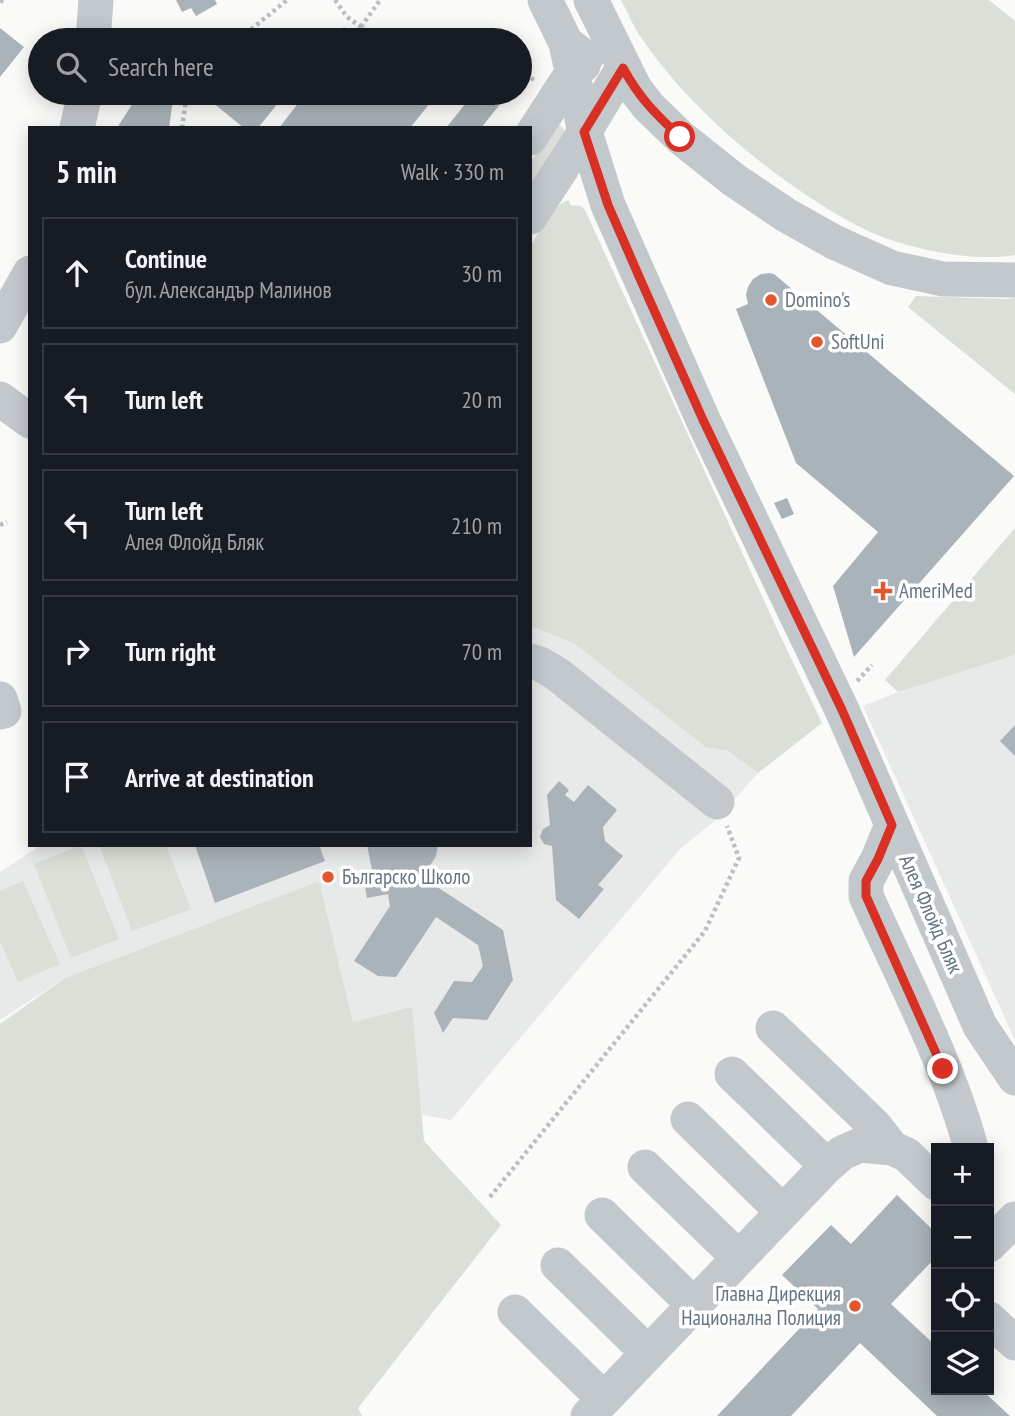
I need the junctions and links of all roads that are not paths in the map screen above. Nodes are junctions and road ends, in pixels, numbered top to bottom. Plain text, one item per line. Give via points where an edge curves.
1 (96, 0) edge
2 (545, 0) edge
3 (594, 6) edge
4 (94, 28) edge
5 (572, 79) edge
6 (82, 105) edge
7 (77, 126) edge
8 (584, 132) junction
9 (608, 205) junction
10 (537, 206) edge
11 (28, 277) edge
12 (1015, 279) edge
13 (0, 326) edge
14 (0, 399) edge
15 (28, 420) edge
16 (532, 662) edge
17 (0, 699) edge
18 (0, 712) edge
19 (717, 802) road end
20 (892, 825) junction
21 (773, 1028) dead end
22 (732, 1074) dead end
23 (1015, 1078) edge
24 (688, 1119) dead end
25 (970, 1143) edge
26 (892, 1148) junction
27 (827, 1166) junction
28 (645, 1167) dead end
29 (931, 1178) edge
30 (783, 1212) junction
31 (602, 1215) dead end
32 (739, 1258) junction
33 (558, 1265) dead end
34 (694, 1305) junction
35 (515, 1312) dead end
36 (994, 1324) edge
37 (1015, 1343) edge
38 (648, 1353) junction
39 (596, 1407) edge

1 - 4 street
2 - 5 street
3 - 5 street
5 - 8 street
5 - 8 street via 553,113 574,118
5 - 12 street via 635,89 680,137 734,180 834,242 892,268 943,279
6 - 7 street
8 - 9 street, Алея Флойд Бляк
8 - 10 street
9 - 10 street via 597,193 575,184 561,186
9 - 20 street, Алея Флойд Бляк
11 - 13 street
14 - 15 street
16 - 19 street via 556,674
17 - 18 street via 4,711
20 - 23 street, Алея Флойд Бляк via 980,1026
20 - 25 street via 866,881 866,896 943,1069
21 - 26 street
22 - 27 street
24 - 30 street
26 - 27 street via 860,1146
26 - 29 street via 907,1155
27 - 30 street
28 - 32 street
30 - 32 street
31 - 34 street
32 - 34 street
33 - 38 street
34 - 38 street
35 - 39 street
36 - 37 street
38 - 39 street

